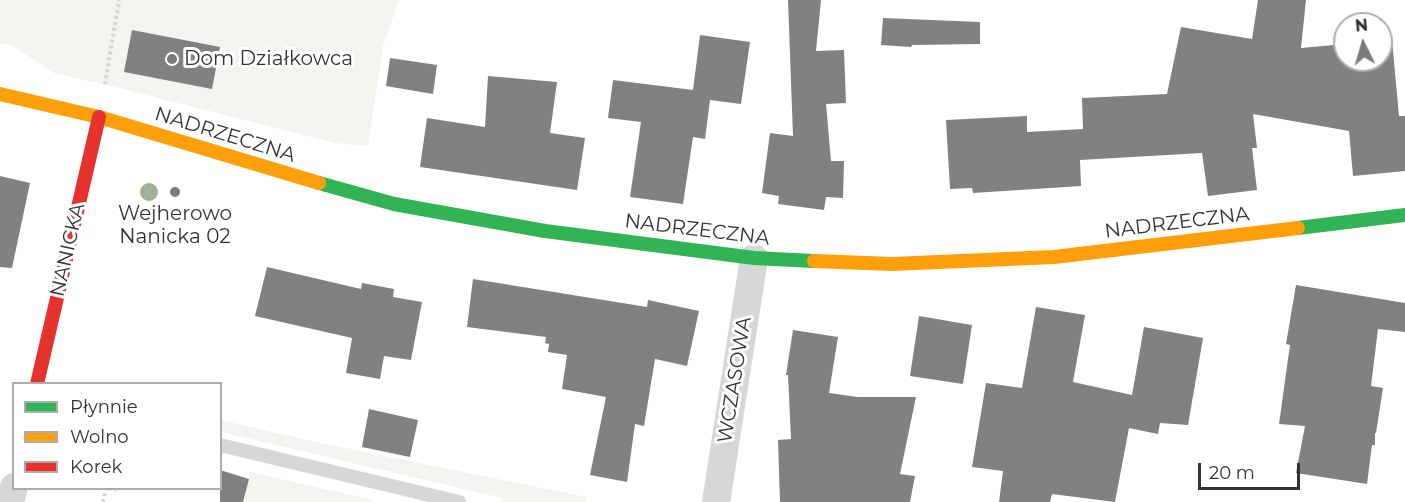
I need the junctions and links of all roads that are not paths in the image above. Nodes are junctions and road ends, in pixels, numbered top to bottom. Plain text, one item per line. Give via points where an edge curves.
1 (0, 94) edge
2 (99, 117) junction
3 (1405, 215) edge
4 (754, 258) junction
5 (37, 382) edge
6 (222, 445) edge
7 (459, 502) edge
8 (716, 502) edge

1 - 2 main road, NADRZECZNA
2 - 4 main road, NADRZECZNA via 394,204 545,231
2 - 5 main road, NANICKA
3 - 4 main road, NADRZECZNA via 1054,257 892,264
4 - 8 street, WCZASOWA
6 - 7 lane

